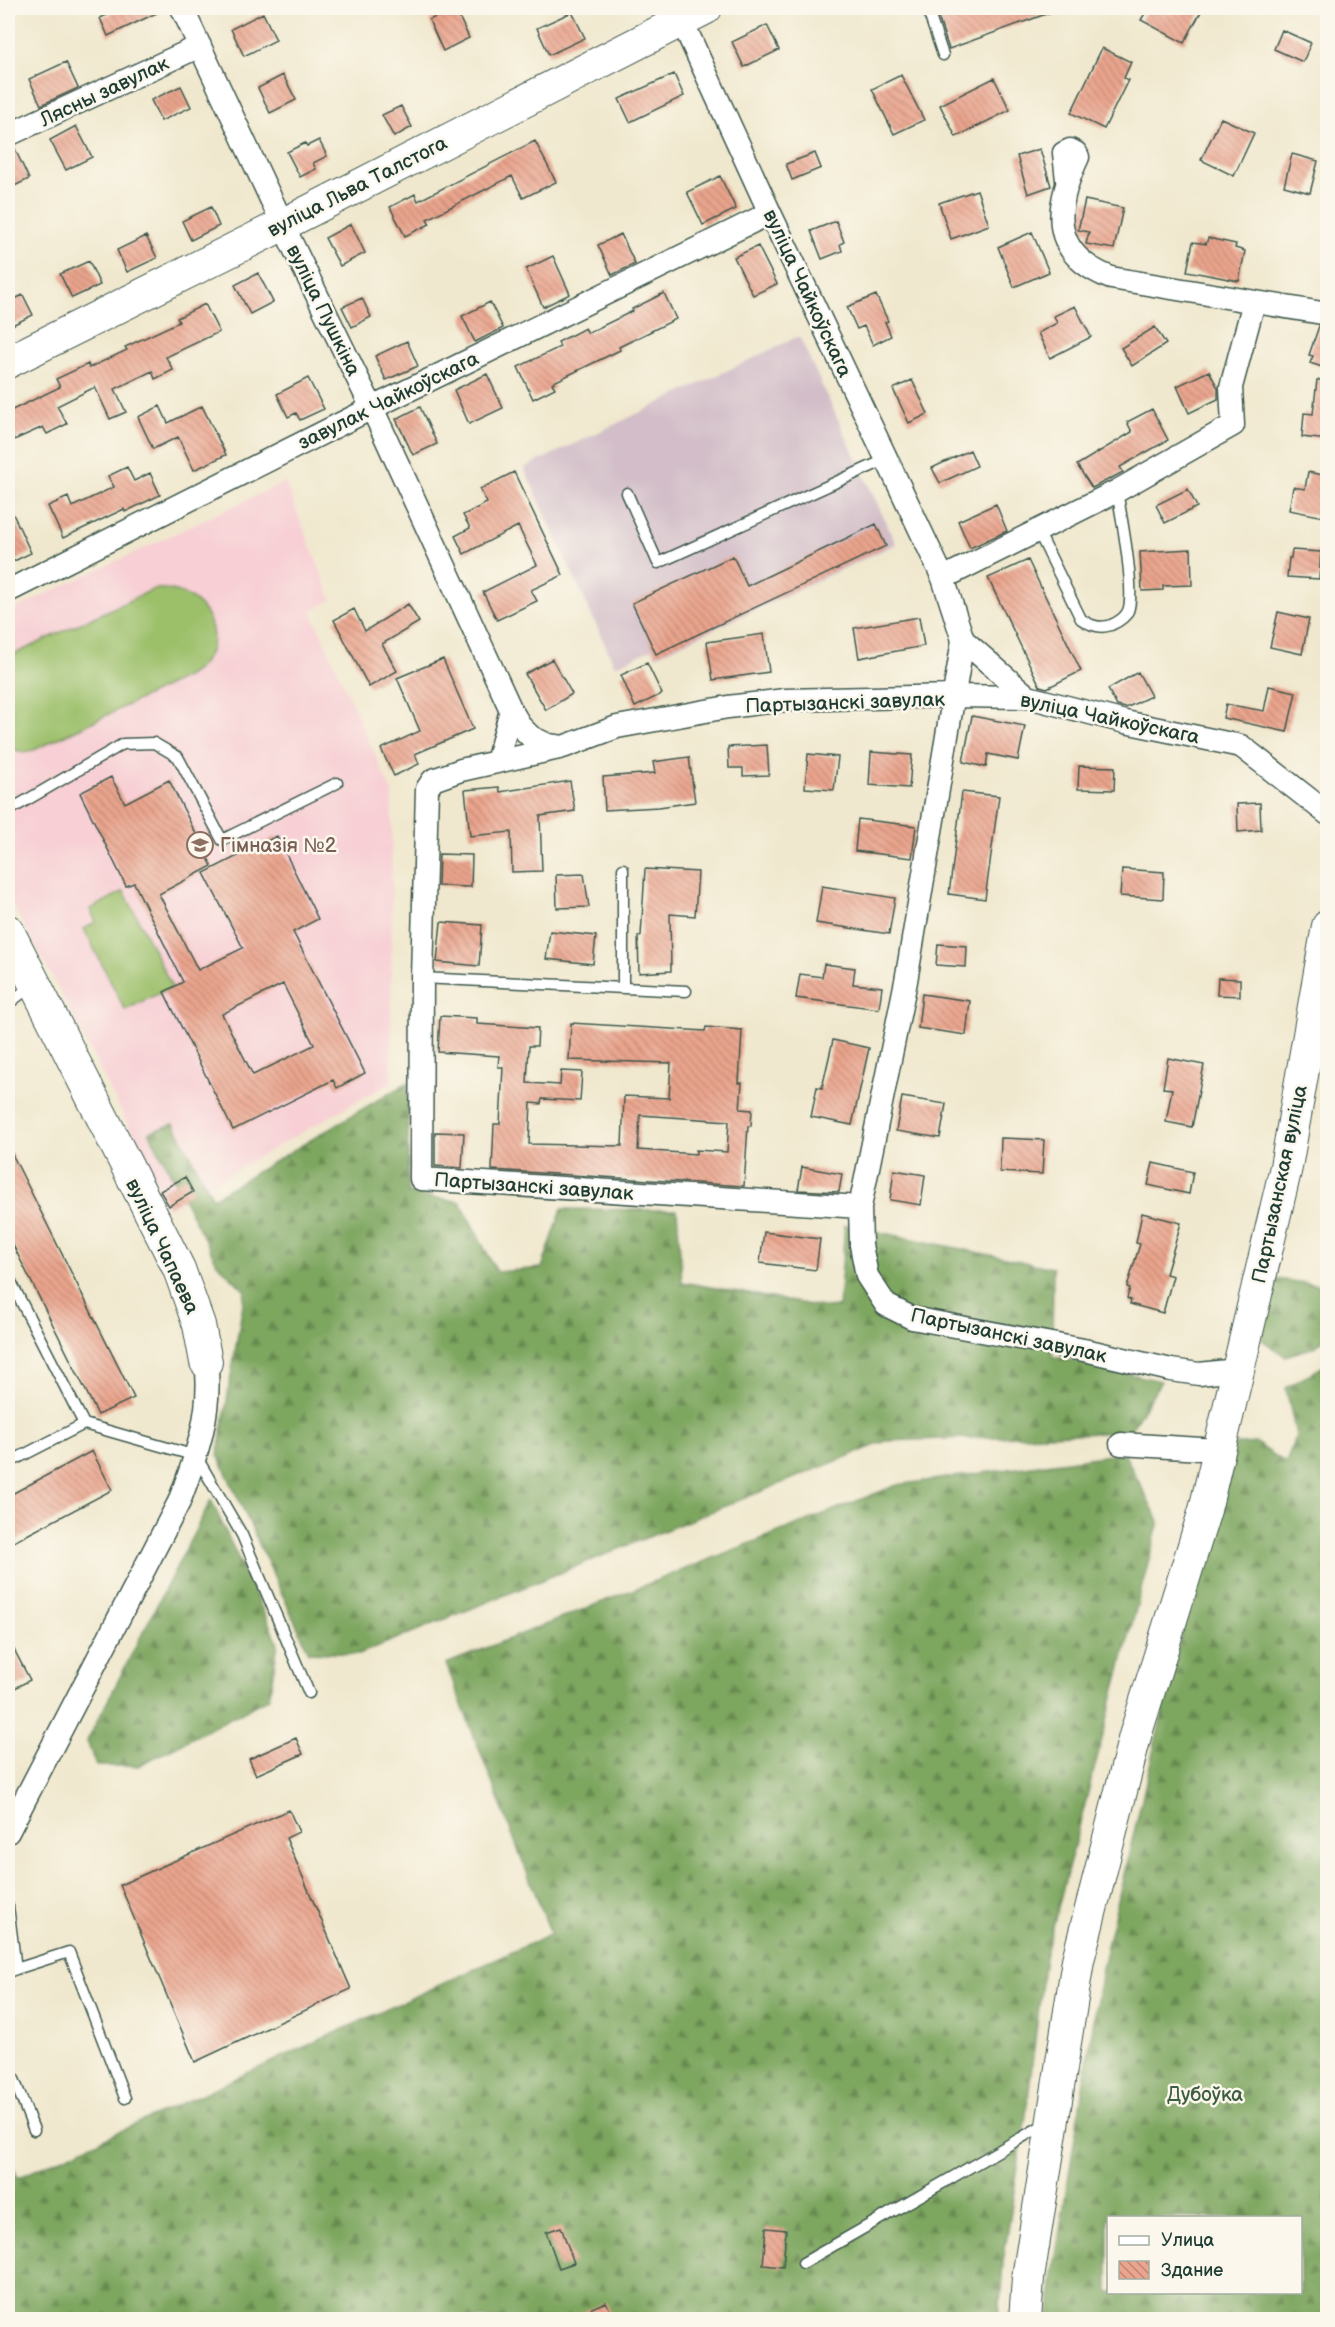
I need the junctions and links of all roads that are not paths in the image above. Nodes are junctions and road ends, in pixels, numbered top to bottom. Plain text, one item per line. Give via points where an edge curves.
1 (182, 8) edge
2 (927, 8) edge
3 (688, 11) edge
4 (200, 46) junction
5 (943, 55) dead end
6 (8, 135) edge
7 (1067, 180) dead end
8 (770, 213) junction
9 (284, 224) junction
10 (1254, 302) junction
11 (1328, 314) edge
12 (8, 362) edge
13 (372, 408) junction
14 (887, 459) junction
15 (1117, 491) junction
16 (627, 494) dead end
17 (1038, 531) junction
18 (943, 578) junction
19 (8, 591) edge
20 (963, 640) junction
21 (954, 696) junction
22 (1028, 697) junction
23 (511, 710) junction
24 (563, 747) junction
25 (497, 762) junction
26 (337, 783) dead end
27 (8, 811) edge
28 (1328, 814) edge
29 (623, 869) dead end
30 (1328, 926) edge
31 (8, 931) edge
32 (422, 978) junction
33 (35, 983) junction
34 (623, 988) junction
35 (686, 991) dead end
36 (8, 1004) edge
37 (860, 1207) junction
38 (8, 1276) edge
39 (206, 1362) joint
40 (1237, 1370) junction
41 (84, 1424) junction
42 (1121, 1444) dead end
43 (1217, 1450) junction
44 (196, 1456) junction
45 (8, 1463) edge
46 (309, 1693) dead end
47 (14, 1806) edge
48 (8, 1832) edge
49 (8, 1906) edge
50 (12, 1971) edge
51 (8, 2064) edge
52 (125, 2098) dead end
53 (1053, 2119) junction
54 (34, 2130) dead end
55 (803, 2263) dead end
56 (1025, 2319) edge

1 - 4 street, вуліца Пушкіна
2 - 5 lane
3 - 8 street, вуліца Чайкоўскага
3 - 9 main road, вуліца Льва Талстога
4 - 6 street, Лясны завулак
4 - 9 street, вуліца Пушкіна
7 - 10 street via 1062,196 1062,224 1070,247 1089,267 1111,278
8 - 13 street, завулак Чайкоўскага
8 - 14 street, вуліца Чайкоўскага
9 - 12 main road, вуліца Льва Талстога
9 - 13 street, вуліца Пушкіна
10 - 11 street
10 - 15 street via 1231,387 1233,425
13 - 19 street, завулак Чайкоўскага
13 - 23 street, вуліца Пушкіна
14 - 16 lane via 658,563
14 - 18 street, вуліца Чайкоўскага
15 - 17 street
15 - 17 lane via 1131,602 1128,613 1119,622 1091,626 1082,619
17 - 18 street
18 - 20 street, вуліца Чайкоўскага
20 - 21 street, вуліца Чайкоўскага
20 - 22 street
21 - 22 street, вуліца Чайкоўскага
21 - 24 street, Партызанскі завулак via 785,700 739,705 617,727
21 - 37 street, Партызанскі завулак via 906,981
22 - 28 street, вуліца Чайкоўскага via 1241,746
23 - 24 street via 531,737 548,746
23 - 25 street
24 - 25 street, Партызанскі завулак
25 - 32 street, Партызанскі завулак via 433,780 428,789
26 - 27 lane via 222,840 178,757 154,743 123,744
29 - 34 lane
30 - 40 main road, Партызанская вуліца via 1286,1167
31 - 33 main road, вуліца Чапаева
32 - 34 lane
32 - 37 street, Партызанскі завулак via 421,1179
33 - 36 lane
33 - 39 main road, вуліца Чапаева via 179,1269 199,1325
34 - 35 lane
37 - 40 street, Партызанскі завулак via 867,1276 886,1305 912,1318 1171,1370 1199,1374
38 - 41 lane
39 - 44 street, вуліца Чапаева via 206,1410
40 - 43 main road, Партызанская вуліца
41 - 44 lane
41 - 45 lane
42 - 43 street
43 - 53 main road, Партызанская вуліца via 1204,1510 1135,1736 1078,1960
44 - 46 lane via 242,1535
44 - 47 street, вуліца Чапаева via 175,1512
47 - 48 street, вуліца Чапаева
49 - 50 lane
50 - 52 lane via 69,1952
51 - 54 lane
53 - 55 lane
53 - 56 main road, Партызанская вуліца

